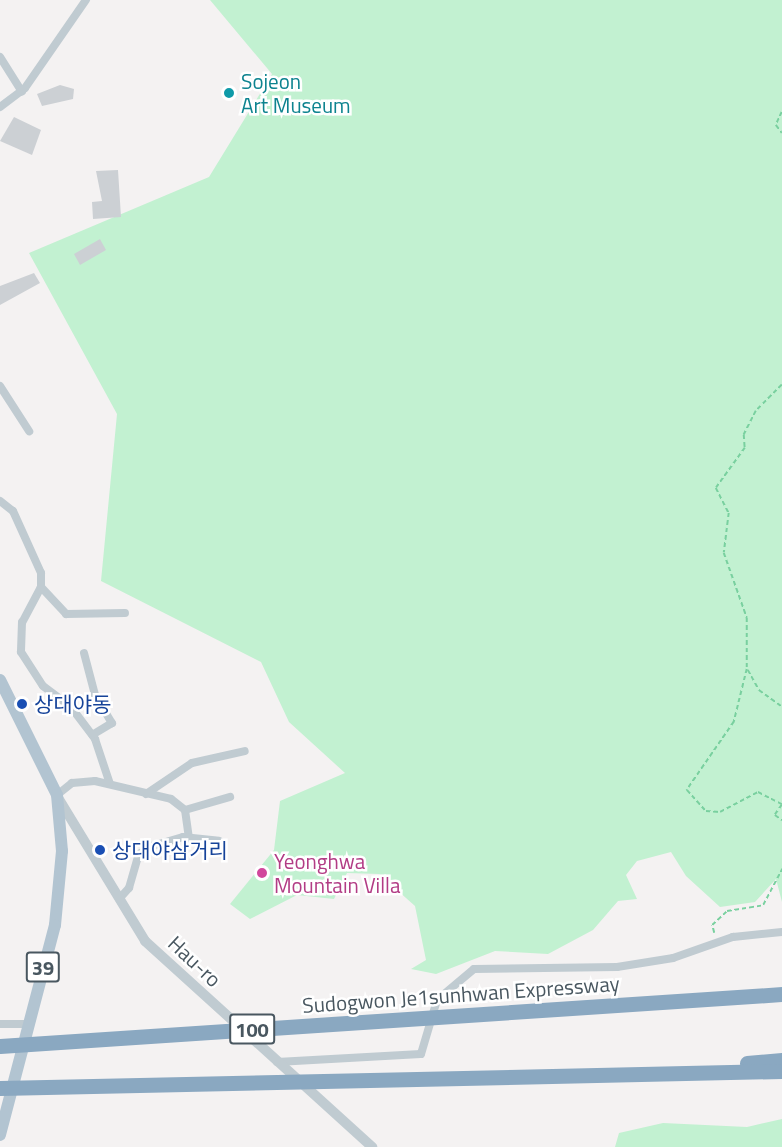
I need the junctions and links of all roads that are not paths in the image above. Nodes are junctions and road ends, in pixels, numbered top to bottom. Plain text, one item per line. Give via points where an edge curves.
1 (86, 0) edge
2 (0, 57) edge
3 (22, 92) junction
4 (0, 107) edge
5 (0, 386) edge
6 (29, 432) dead end
7 (0, 501) edge
8 (41, 587) junction
9 (125, 613) dead end
10 (84, 653) dead end
11 (0, 680) edge
12 (92, 735) junction
13 (245, 751) dead end
14 (110, 784) junction
15 (146, 794) junction
16 (57, 795) junction
17 (230, 797) dead end
18 (185, 810) junction
19 (189, 837) junction
20 (219, 841) dead end
21 (119, 899) junction
22 (782, 932) edge
23 (782, 994) edge
24 (0, 1024) edge
25 (28, 1024) junction
26 (0, 1046) edge
27 (782, 1059) edge
28 (278, 1062) junction
29 (693, 1069) junction
30 (782, 1071) edge
31 (0, 1088) edge
32 (0, 1135) edge
33 (372, 1147) edge

1 - 3 street
2 - 3 street
3 - 4 street
5 - 6 street
7 - 8 street via 13,511 41,573
8 - 9 street via 66,614
8 - 12 street via 22,622 21,652 42,686 71,707
10 - 12 street via 95,695 112,723
11 - 16 main road, 39
12 - 14 street
13 - 15 street via 192,763
14 - 15 street
14 - 16 street via 72,783
15 - 18 street via 171,799
16 - 21 street, Hau-ro
16 - 25 main road, 39 via 62,851 55,925
17 - 18 street
18 - 19 street
19 - 20 street
19 - 21 street via 139,854 129,888
21 - 28 street, Hau-ro via 158,954
22 - 28 street via 718,942 673,958 617,967 474,969 437,1000 420,1054
23 - 26 highway, Sudogwon Je1sunhwan Expressway / 100
24 - 25 street
25 - 32 main road, 39
27 - 29 highway
28 - 33 street, Hau-ro
29 - 30 highway
29 - 31 highway

